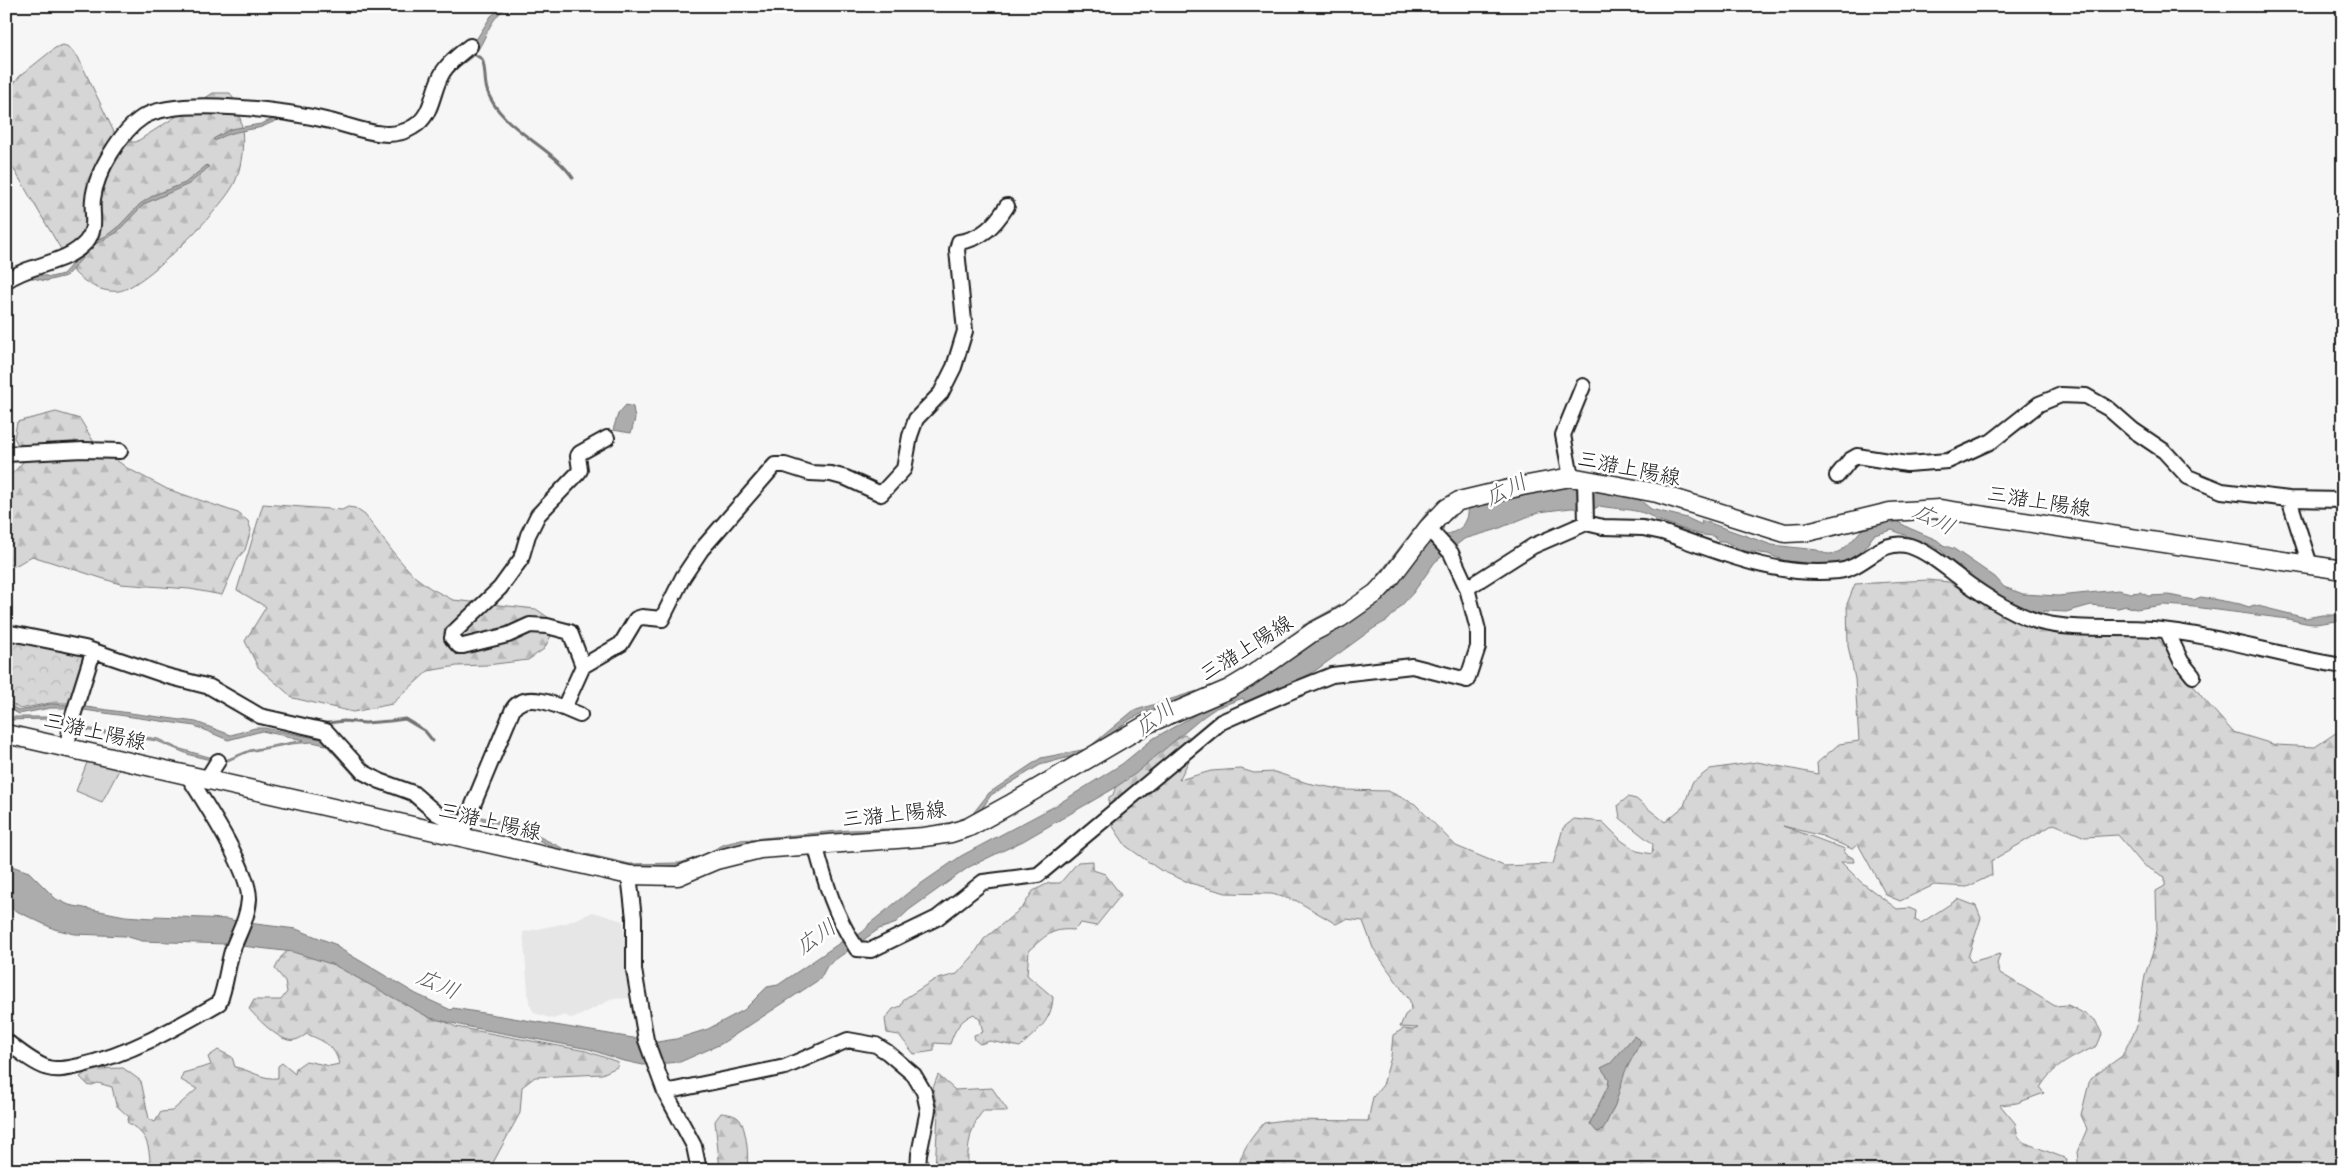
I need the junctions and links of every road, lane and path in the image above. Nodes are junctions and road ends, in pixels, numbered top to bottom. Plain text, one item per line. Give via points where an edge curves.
1 (470, 46) dead end
2 (1006, 206) dead end
3 (6, 281) edge
4 (1583, 386) dead end
5 (607, 438) dead end
6 (120, 451) dead end
7 (6, 454) edge
8 (1837, 476) dead end
9 (1580, 481) junction
10 (2288, 499) junction
11 (2343, 500) edge
12 (1586, 517) junction
13 (1430, 531) junction
14 (2310, 565) junction
15 (2343, 570) edge
16 (1467, 588) junction
17 (2167, 631) junction
18 (6, 632) edge
19 (93, 652) junction
20 (583, 666) junction
21 (2343, 666) edge
22 (2193, 676) dead end
23 (564, 708) junction
24 (580, 714) dead end
25 (6, 734) edge
26 (67, 748) junction
27 (218, 761) dead end
28 (188, 776) junction
29 (206, 780) junction
30 (465, 826) junction
31 (816, 844) junction
32 (629, 874) junction
33 (6, 1042) edge
34 (665, 1092) junction
35 (6, 1168) edge
36 (10, 1170) edge
37 (699, 1170) edge
38 (918, 1170) edge

1 - 3 street via 443,71 431,108 415,127 401,133 381,134 289,113 247,108 169,108 143,117 122,137 102,166 93,199 95,222 88,240 73,254
2 - 20 street via 990,229 978,237 959,242 957,250 965,331 947,384 916,419 904,469 881,494 846,478 775,465 701,550 662,618 636,619 620,644
4 - 9 street via 1563,435
5 - 20 street via 580,453 580,470 538,515 516,566 500,588 453,633 452,638 463,646 508,635 530,625 547,626 570,632
6 - 7 street
8 - 10 street via 1857,456 1907,464 1948,461 1992,441 2039,404 2061,395 2086,396 2164,451 2188,477 2222,491
9 - 12 street
9 - 13 main road, 三潴上陽線 via 1522,486 1459,501 1447,508
9 - 14 main road, 三潴上陽線 via 1658,493 1785,533 1807,532 1890,512 1939,510
10 - 11 street
10 - 14 street
12 - 16 street
12 - 17 street via 1603,526 1662,532 1774,568 1818,572 1852,568 1885,545 1910,546 1991,599 2044,623
13 - 16 street via 1451,553
13 - 31 main road, 三潴上陽線 via 1376,593 1312,632 1229,690 1149,723 977,822 951,833 924,837
14 - 15 main road, 三潴上陽線
16 - 31 street via 1478,630 1478,647 1467,680 1412,666 1332,675 1254,707 1221,722 1038,875 983,882 937,918 871,950 857,949 848,935 829,896
17 - 21 street
17 - 22 street via 2181,661
18 - 19 street
19 - 26 street via 71,722
19 - 30 street via 210,686 260,716 326,730 363,772 413,793 428,807
20 - 23 street
23 - 24 street
23 - 30 street via 527,698 518,701
25 - 26 main road, 三潴上陽線
26 - 28 main road, 三潴上陽線
27 - 29 street
28 - 29 main road, 三潴上陽線
28 - 33 street via 214,817 246,880 249,899 219,1003 159,1037 121,1053 65,1069 50,1069 34,1062
29 - 30 main road, 三潴上陽線
30 - 32 main road, 三潴上陽線
31 - 32 main road, 三潴上陽線 via 744,852 678,876
32 - 34 street via 634,918 634,970 646,1040
34 - 37 street via 694,1146
34 - 38 street via 785,1067 848,1040 876,1045 914,1075 924,1092 928,1110
35 - 36 street

